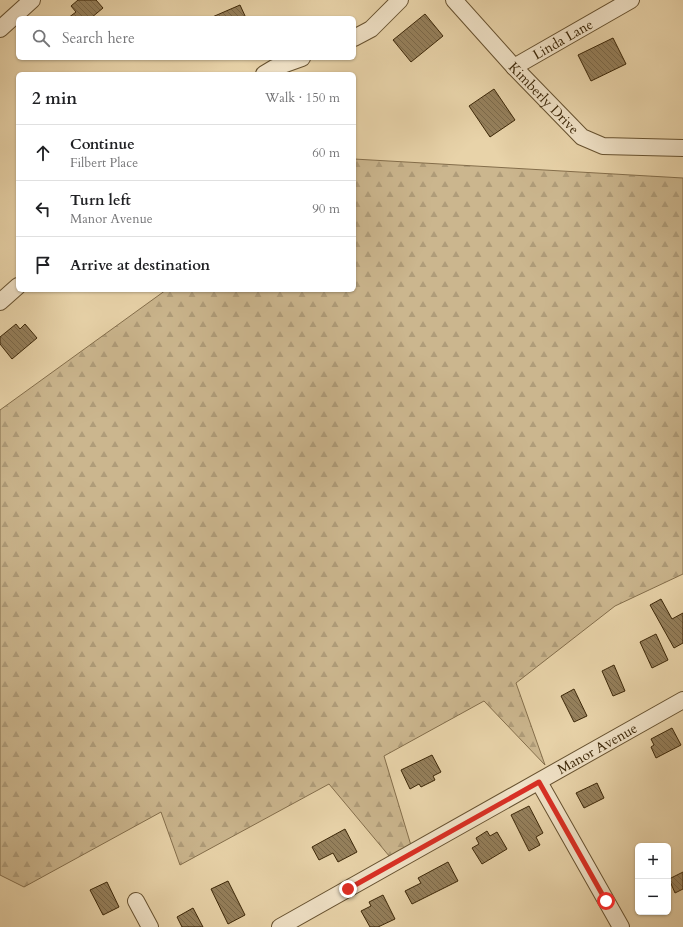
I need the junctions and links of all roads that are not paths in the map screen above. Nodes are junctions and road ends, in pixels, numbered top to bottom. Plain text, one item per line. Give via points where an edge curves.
1 (32, 0) edge
2 (400, 0) edge
3 (454, 0) edge
4 (631, 0) edge
5 (0, 29) edge
6 (356, 37) edge
7 (296, 60) edge
8 (514, 67) junction
9 (267, 72) edge
10 (683, 148) edge
11 (16, 288) edge
12 (0, 302) edge
13 (683, 700) edge
14 (539, 782) junction
15 (136, 902) dead end
16 (150, 927) edge
17 (280, 927) edge
18 (621, 927) edge

1 - 5 street
2 - 6 street via 371,28
3 - 8 street, Kimberly Drive
4 - 8 street, Linda Lane
7 - 9 street
8 - 10 street, Kimberly Drive via 582,137 603,146
11 - 12 street
13 - 14 street, Manor Avenue
14 - 17 street, Manor Avenue
14 - 18 street
15 - 16 street

